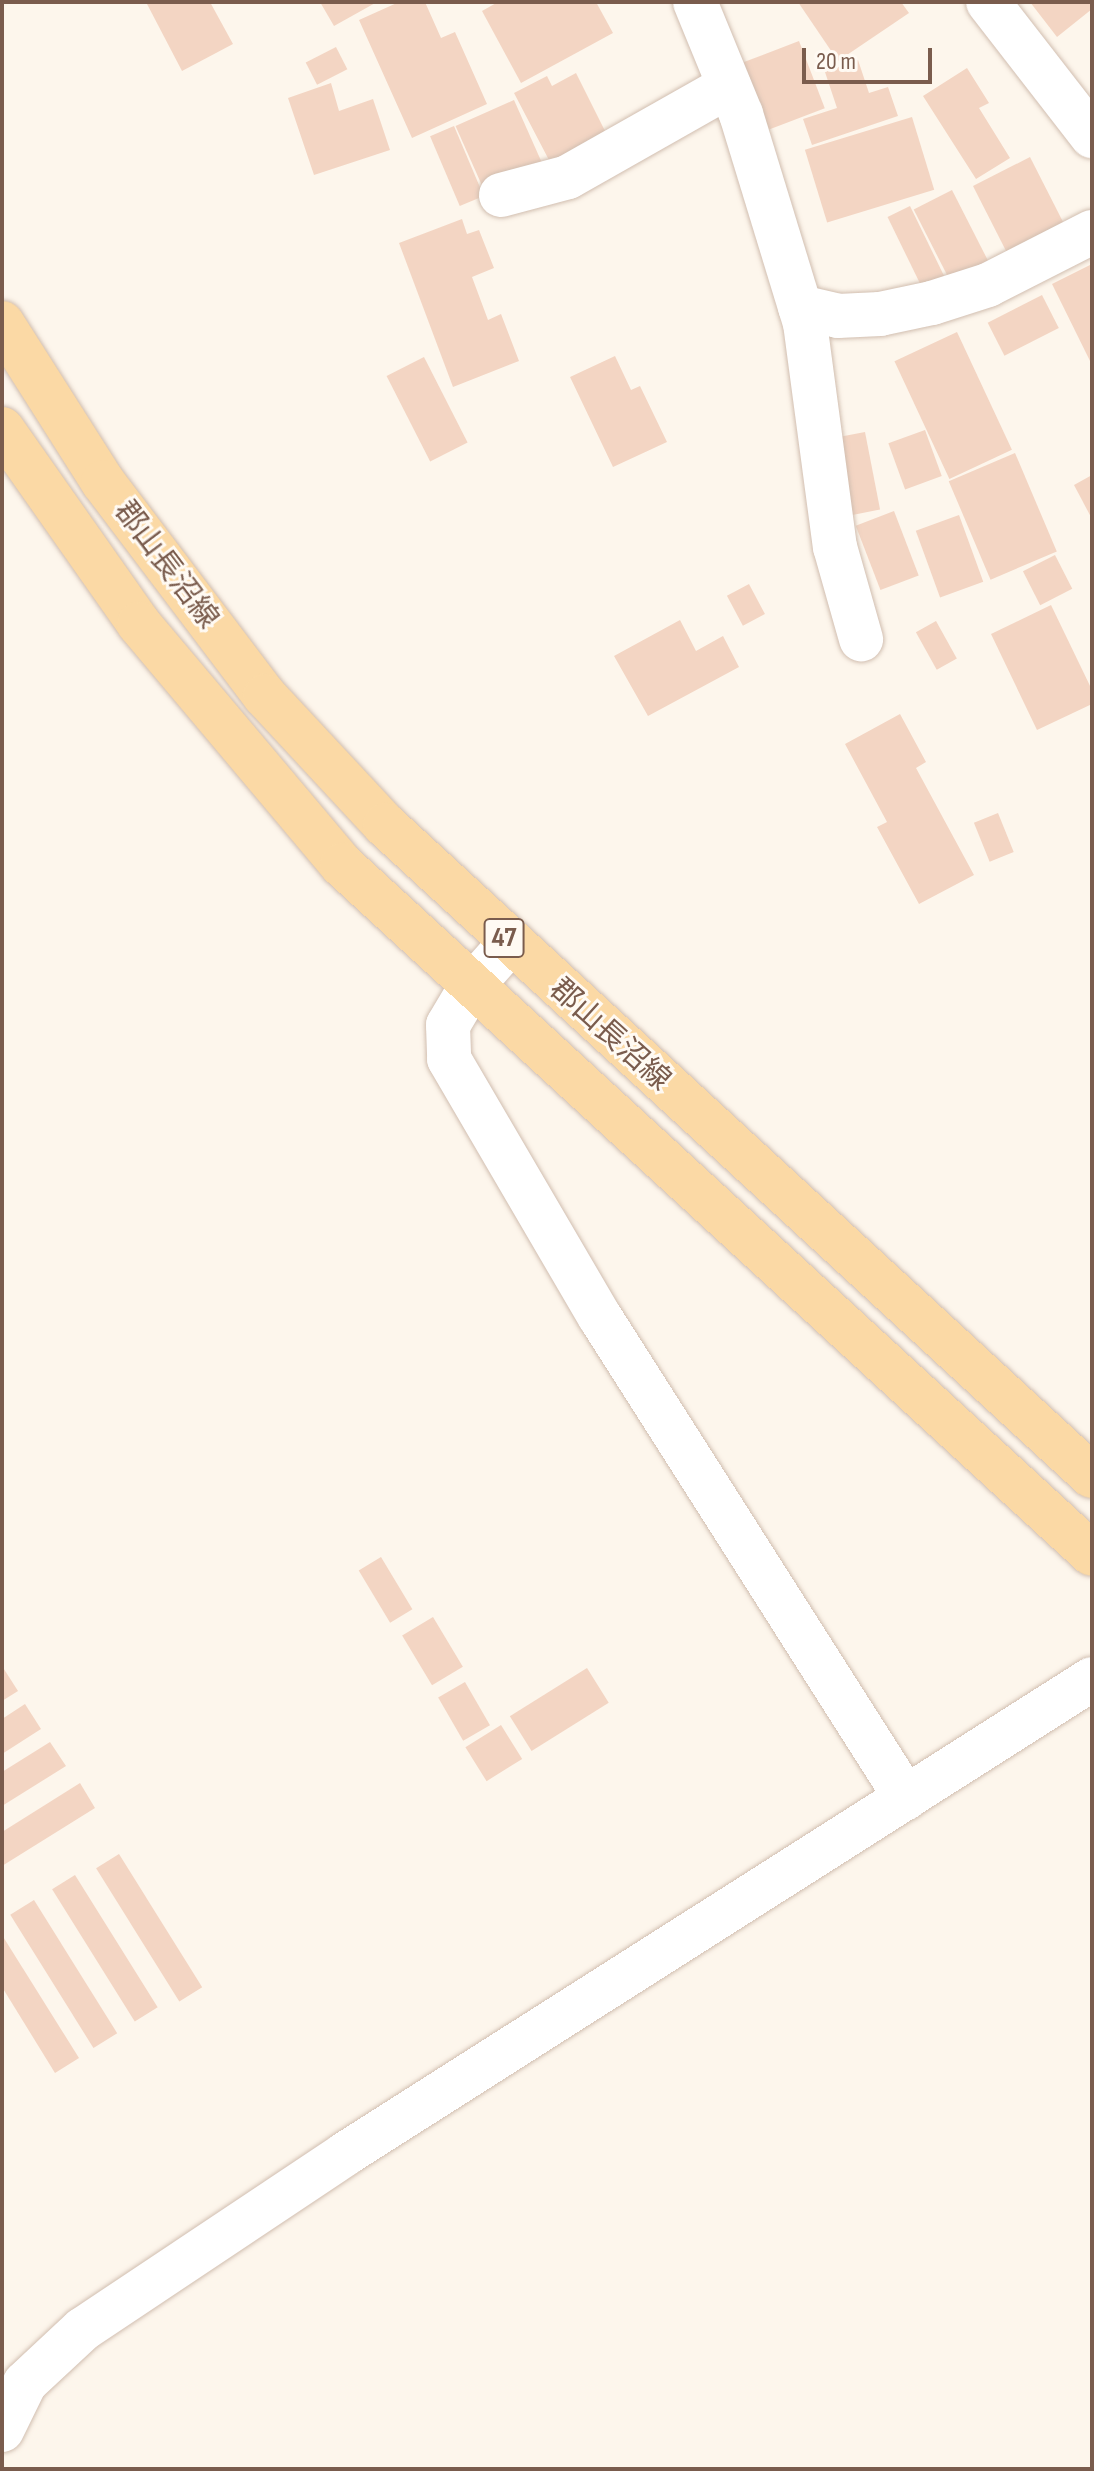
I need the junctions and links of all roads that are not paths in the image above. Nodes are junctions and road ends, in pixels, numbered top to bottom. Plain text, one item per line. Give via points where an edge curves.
1 (695, 2) edge
2 (988, 2) edge
3 (729, 86) junction
4 (1092, 136) edge
5 (501, 195) dead end
6 (1092, 232) edge
7 (800, 307) junction
8 (2, 323) edge
9 (2, 429) edge
10 (861, 639) dead end
11 (510, 943) junction
12 (470, 988) junction
13 (1092, 1476) edge
14 (1092, 1554) edge
15 (1092, 1679) edge
16 (906, 1798) junction
17 (2, 2430) edge

1 - 3 street
2 - 4 street
3 - 5 street via 568,177
3 - 7 street
6 - 7 street via 988,285 932,303 838,316
7 - 10 street via 835,547
8 - 11 main road, 郡山長沼線 / 47 via 103,482 265,696 385,825
9 - 12 main road, 郡山長沼線 / 47 via 139,624 243,752 342,865
11 - 12 street
11 - 13 main road, 郡山長沼線 / 47
12 - 14 main road, 郡山長沼線 / 47
12 - 16 street via 448,1025 449,1059 600,1317
15 - 16 street
16 - 17 street via 345,2154 83,2329 25,2383

